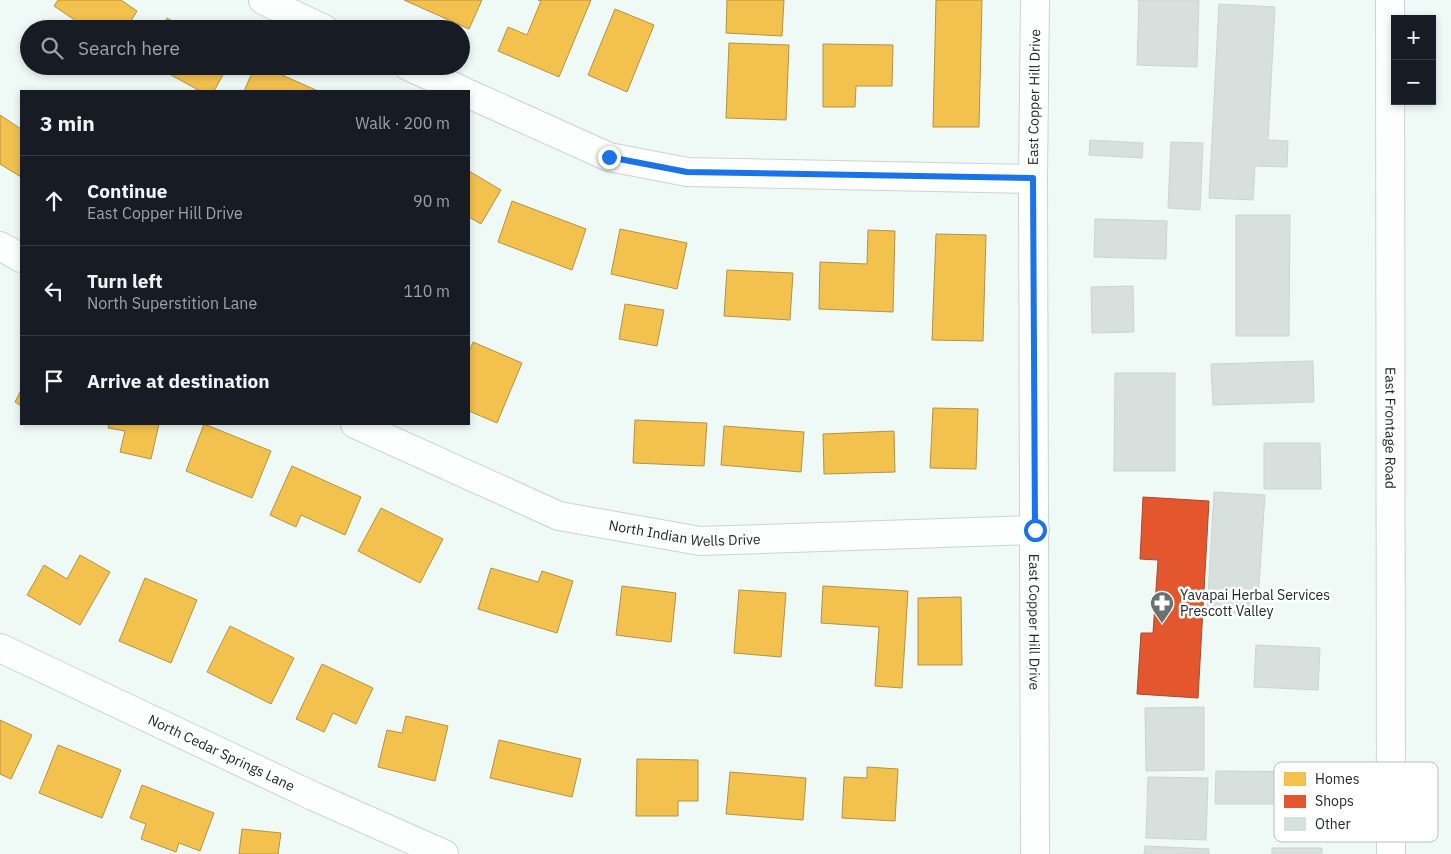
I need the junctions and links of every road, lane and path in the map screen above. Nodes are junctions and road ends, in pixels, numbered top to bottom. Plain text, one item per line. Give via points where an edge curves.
1 (263, 0) edge
2 (1035, 0) edge
3 (1390, 0) edge
4 (305, 20) edge
5 (428, 75) edge
6 (461, 90) edge
7 (470, 94) edge
8 (1033, 178) junction
9 (0, 246) edge
10 (20, 257) edge
11 (357, 425) edge
12 (1035, 530) junction
13 (0, 648) edge
14 (1392, 762) edge
15 (444, 854) edge
16 (1036, 854) edge

1 - 4 street
2 - 8 street, East Copper Hill Drive
3 - 14 street, East Frontage Road
5 - 6 street
7 - 8 street via 609,157 687,172
8 - 12 street, East Copper Hill Drive
9 - 10 street
11 - 12 street, North Indian Wells Drive via 559,516 700,541
12 - 16 street, East Copper Hill Drive
13 - 15 street, North Cedar Springs Lane via 313,796

